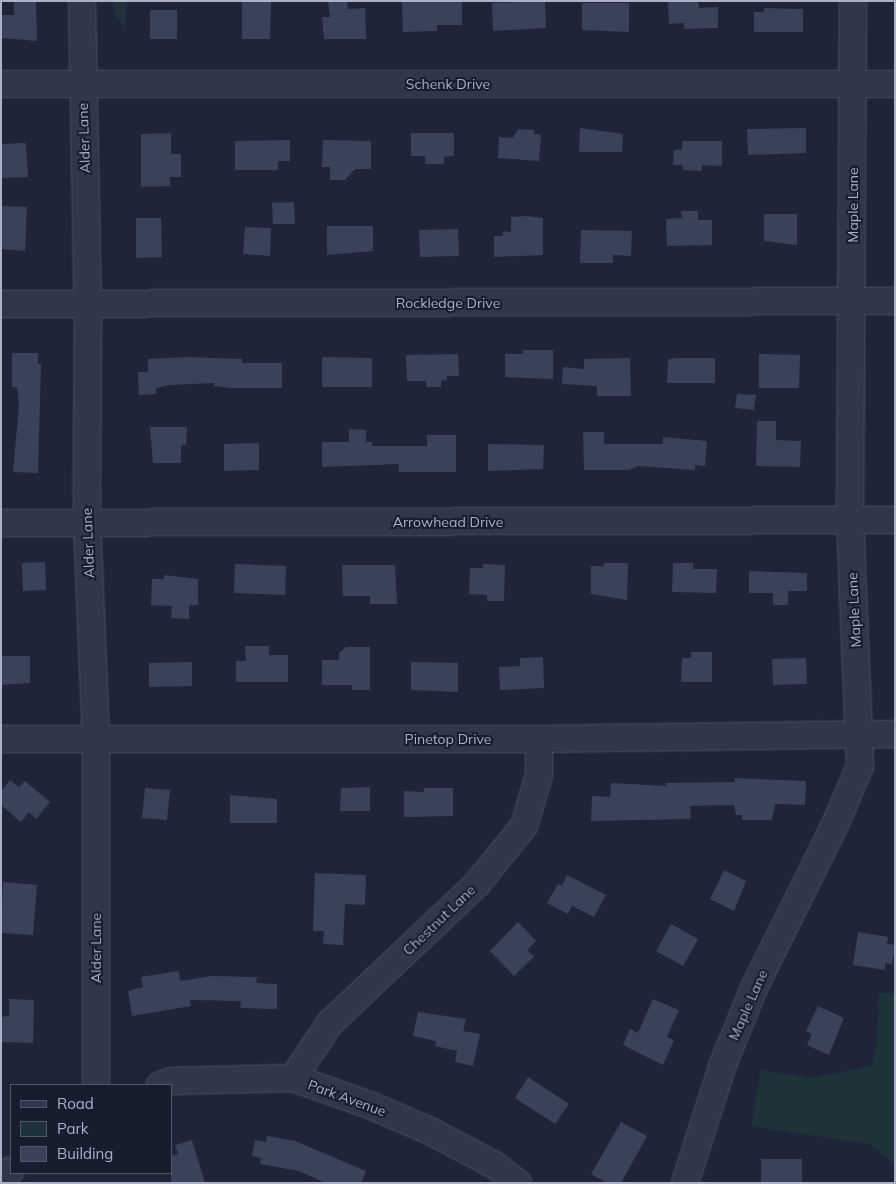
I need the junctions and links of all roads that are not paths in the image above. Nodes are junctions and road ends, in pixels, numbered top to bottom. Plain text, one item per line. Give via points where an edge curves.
1 (82, 1) edge
2 (853, 1) edge
3 (82, 83) junction
4 (1, 84) edge
5 (853, 84) junction
6 (895, 84) edge
7 (852, 301) junction
8 (895, 301) edge
9 (1, 304) edge
10 (88, 304) junction
11 (850, 520) junction
12 (895, 520) edge
13 (1, 523) edge
14 (87, 523) junction
15 (860, 734) junction
16 (895, 734) edge
17 (1, 739) edge
18 (96, 739) junction
19 (539, 739) junction
20 (293, 1078) junction
21 (96, 1084) edge
22 (163, 1084) edge
23 (518, 1183) edge
24 (685, 1183) edge

1 - 3 street, Alder Lane
2 - 5 street, Maple Lane
3 - 4 street, Schenk Drive
3 - 5 street, Schenk Drive
3 - 10 street, Alder Lane
5 - 6 street, Schenk Drive
5 - 7 street, Maple Lane
7 - 8 street, Rockledge Drive
7 - 10 street, Rockledge Drive
7 - 11 street, Maple Lane
9 - 10 street, Rockledge Drive
10 - 14 street, Alder Lane
11 - 12 street, Arrowhead Drive
11 - 14 street, Arrowhead Drive
11 - 15 street, Maple Lane
13 - 14 street, Arrowhead Drive
14 - 18 street, Alder Lane
15 - 16 street, Pinetop Drive
15 - 19 street, Pinetop Drive
15 - 24 street, Maple Lane via 860,766 834,827 754,988 723,1064
17 - 18 street, Pinetop Drive
18 - 19 street, Pinetop Drive
18 - 21 street, Alder Lane
19 - 20 street, Chestnut Lane via 539,775 524,826 476,885 330,1023
20 - 22 street, Park Avenue via 172,1081
20 - 23 street, Park Avenue via 430,1131 496,1166

